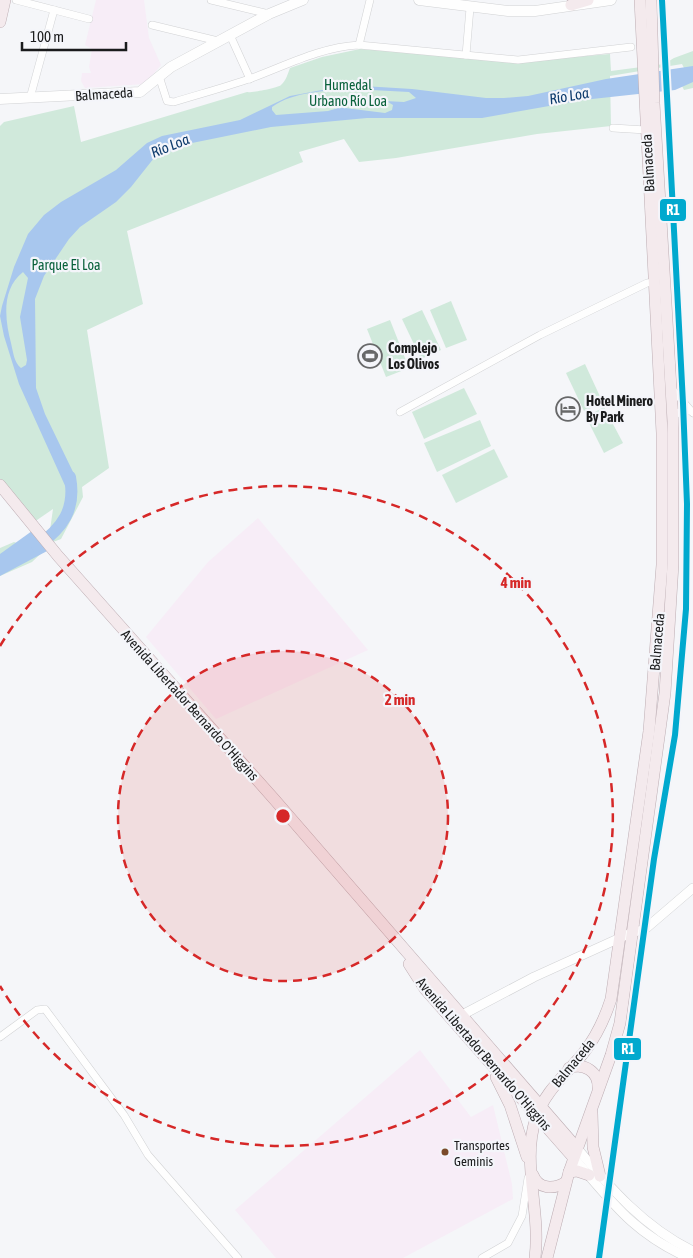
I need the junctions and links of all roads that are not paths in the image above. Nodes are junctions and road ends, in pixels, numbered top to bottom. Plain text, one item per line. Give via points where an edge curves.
1 (6, 0) edge
2 (16, 0) edge
3 (211, 0) edge
4 (303, 0) edge
5 (370, 0) edge
6 (419, 0) edge
7 (588, 0) edge
8 (611, 0) edge
9 (640, 0) edge
10 (651, 0) edge
11 (449, 2) edge
12 (546, 5) edge
13 (571, 5) junction
14 (470, 8) junction
15 (54, 10) junction
16 (269, 14) junction
17 (89, 19) dead end
18 (0, 22) edge
19 (152, 25) dead end
20 (230, 35) junction
21 (218, 41) junction
22 (359, 45) junction
23 (631, 47) dead end
24 (466, 55) junction
25 (647, 56) junction
26 (158, 76) junction
27 (250, 79) junction
28 (30, 98) junction
29 (0, 99) edge
30 (649, 104) junction
31 (613, 128) dead end
32 (646, 130) junction
33 (654, 282) junction
34 (666, 388) junction
35 (400, 412) dead end
36 (692, 412) edge
37 (673, 421) junction
38 (0, 485) edge
39 (693, 888) edge
40 (381, 923) junction
41 (634, 932) junction
42 (620, 938) junction
43 (462, 1015) junction
44 (0, 1037) edge
45 (481, 1052) junction
46 (569, 1068) junction
47 (598, 1088) junction
48 (549, 1092) junction
49 (530, 1094) junction
50 (591, 1107) junction
51 (539, 1111) junction
52 (576, 1153) junction
53 (530, 1167) junction
54 (594, 1176) junction
55 (567, 1177) junction
56 (693, 1251) edge
57 (238, 1258) edge
58 (482, 1258) edge
59 (535, 1258) edge
60 (547, 1258) edge
61 (689, 1258) edge

1 - 18 main road
2 - 15 street
3 - 16 street
4 - 16 main road, Balmaceda
5 - 22 street
6 - 11 main road
7 - 13 main road
8 - 13 main road
9 - 25 main road, Balmaceda
10 - 25 main road, Balmaceda
11 - 14 main road
12 - 13 main road
12 - 14 main road via 508,11
14 - 24 street
15 - 17 street
15 - 28 street
16 - 20 main road, Balmaceda
19 - 21 street
20 - 21 main road, Balmaceda
20 - 27 street
21 - 26 main road, Balmaceda
22 - 24 street
22 - 27 street via 322,51
23 - 24 street via 518,60
25 - 30 main road, Balmaceda
26 - 27 street via 167,101 174,102
26 - 28 main road, Balmaceda via 140,92
28 - 29 main road, Balmaceda
30 - 32 main road, Balmaceda
30 - 34 main road, Balmaceda
31 - 32 street
32 - 33 main road, Balmaceda
33 - 34 main road, Balmaceda
33 - 35 street via 540,335
34 - 36 street
34 - 37 main road, Balmaceda
34 - 42 main road, Balmaceda via 660,609 649,731
36 - 37 street via 681,411
37 - 41 main road, Balmaceda via 672,564 665,692
38 - 40 main road, Avenida Libertador Bernardo O'Higgins via 58,556
39 - 41 street via 644,930
40 - 43 main road, Avenida Libertador Bernardo O'Higgins
40 - 45 main road, Avenida Libertador Bernardo O'Higgins via 425,989
41 - 42 street
41 - 47 main road, Balmaceda via 620,1023
42 - 43 street via 534,977
42 - 46 main road, Balmaceda via 607,1011 592,1042
43 - 49 main road, Avenida Libertador Bernardo O'Higgins
44 - 57 street via 37,1010 45,1009 124,1115 148,1155
45 - 51 main road, Avenida Libertador Bernardo O'Higgins
45 - 53 main road via 510,1105
46 - 47 main road via 589,1069 597,1079
46 - 48 main road, Balmaceda
47 - 50 main road, Balmaceda
48 - 49 main road
48 - 51 main road, Balmaceda
49 - 51 main road, Avenida Libertador Bernardo O'Higgins
50 - 52 main road, Balmaceda
50 - 54 main road
51 - 52 main road, Avenida Libertador Bernardo O'Higgins
51 - 53 main road, Balmaceda via 532,1137
52 - 54 street
52 - 55 main road, Balmaceda
53 - 55 main road via 534,1179 544,1186 558,1187
53 - 58 street via 522,1216 508,1243
53 - 59 main road, Balmaceda via 537,1218
54 - 55 main road via 577,1171
54 - 56 street via 642,1218
54 - 61 street via 608,1200 628,1220 650,1237
55 - 60 main road, Balmaceda

